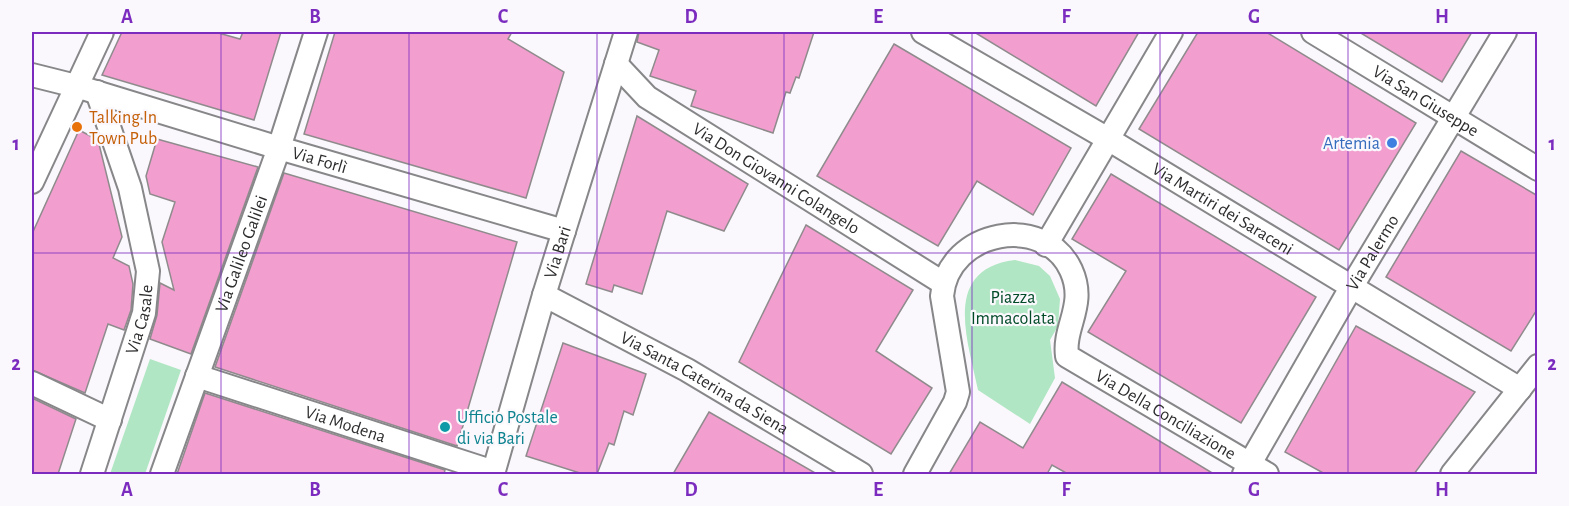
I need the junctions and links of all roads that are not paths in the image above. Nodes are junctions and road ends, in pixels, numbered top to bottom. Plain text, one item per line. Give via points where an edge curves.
1 (102, 32) edge
2 (316, 32) edge
3 (626, 32) edge
4 (922, 32) edge
5 (1171, 32) edge
6 (1505, 32) edge
7 (1318, 33) edge
8 (616, 64) junction
9 (32, 75) edge
10 (87, 89) junction
11 (1453, 118) junction
12 (1108, 139) junction
13 (279, 148) junction
14 (1538, 169) edge
15 (32, 182) edge
16 (564, 231) junction
17 (1046, 245) junction
18 (943, 283) junction
19 (1352, 285) junction
20 (544, 295) junction
21 (1538, 366) edge
22 (197, 376) junction
23 (32, 384) edge
24 (1520, 389) junction
25 (110, 420) junction
26 (1254, 471) edge
27 (494, 473) edge
28 (92, 474) edge
29 (162, 474) edge
30 (861, 474) edge
31 (915, 474) edge
32 (1452, 474) edge

1 - 10 street
2 - 13 street, Via Galileo Galilei
3 - 8 street, Via Bari
4 - 12 street, Via Martiri dei Saraceni
5 - 12 street
6 - 11 street, Via Palermo
7 - 11 street, Via San Giuseppe
8 - 16 street, Via Bari
8 - 18 street, Via Don Giovanni Colangelo via 647,97
9 - 10 street, Via Forlì
10 - 13 street, Via Forlì
10 - 15 street
10 - 25 street, Via Casale via 130,188 147,271 144,313
11 - 14 street, Via San Giuseppe
11 - 19 street, Via Palermo
12 - 17 street
12 - 19 street, Via Martiri dei Saraceni
13 - 16 street, Via Forlì
13 - 22 street, Via Galileo Galilei
16 - 20 street, Via Bari
17 - 18 street via 1028,237 990,237 956,259
17 - 26 street, Via Della Conciliazione via 1070,269 1076,288 1077,305 1067,356
18 - 31 street via 958,392
19 - 24 street, Via Martiri dei Saraceni
19 - 26 street, Via Palermo
20 - 27 street, Via Bari
20 - 30 street, Via Santa Caterina da Siena via 687,370
21 - 24 street
22 - 27 street, Via Modena
22 - 29 street, Via Galileo Galilei
23 - 25 street
24 - 32 street
25 - 28 street, Via Casale

